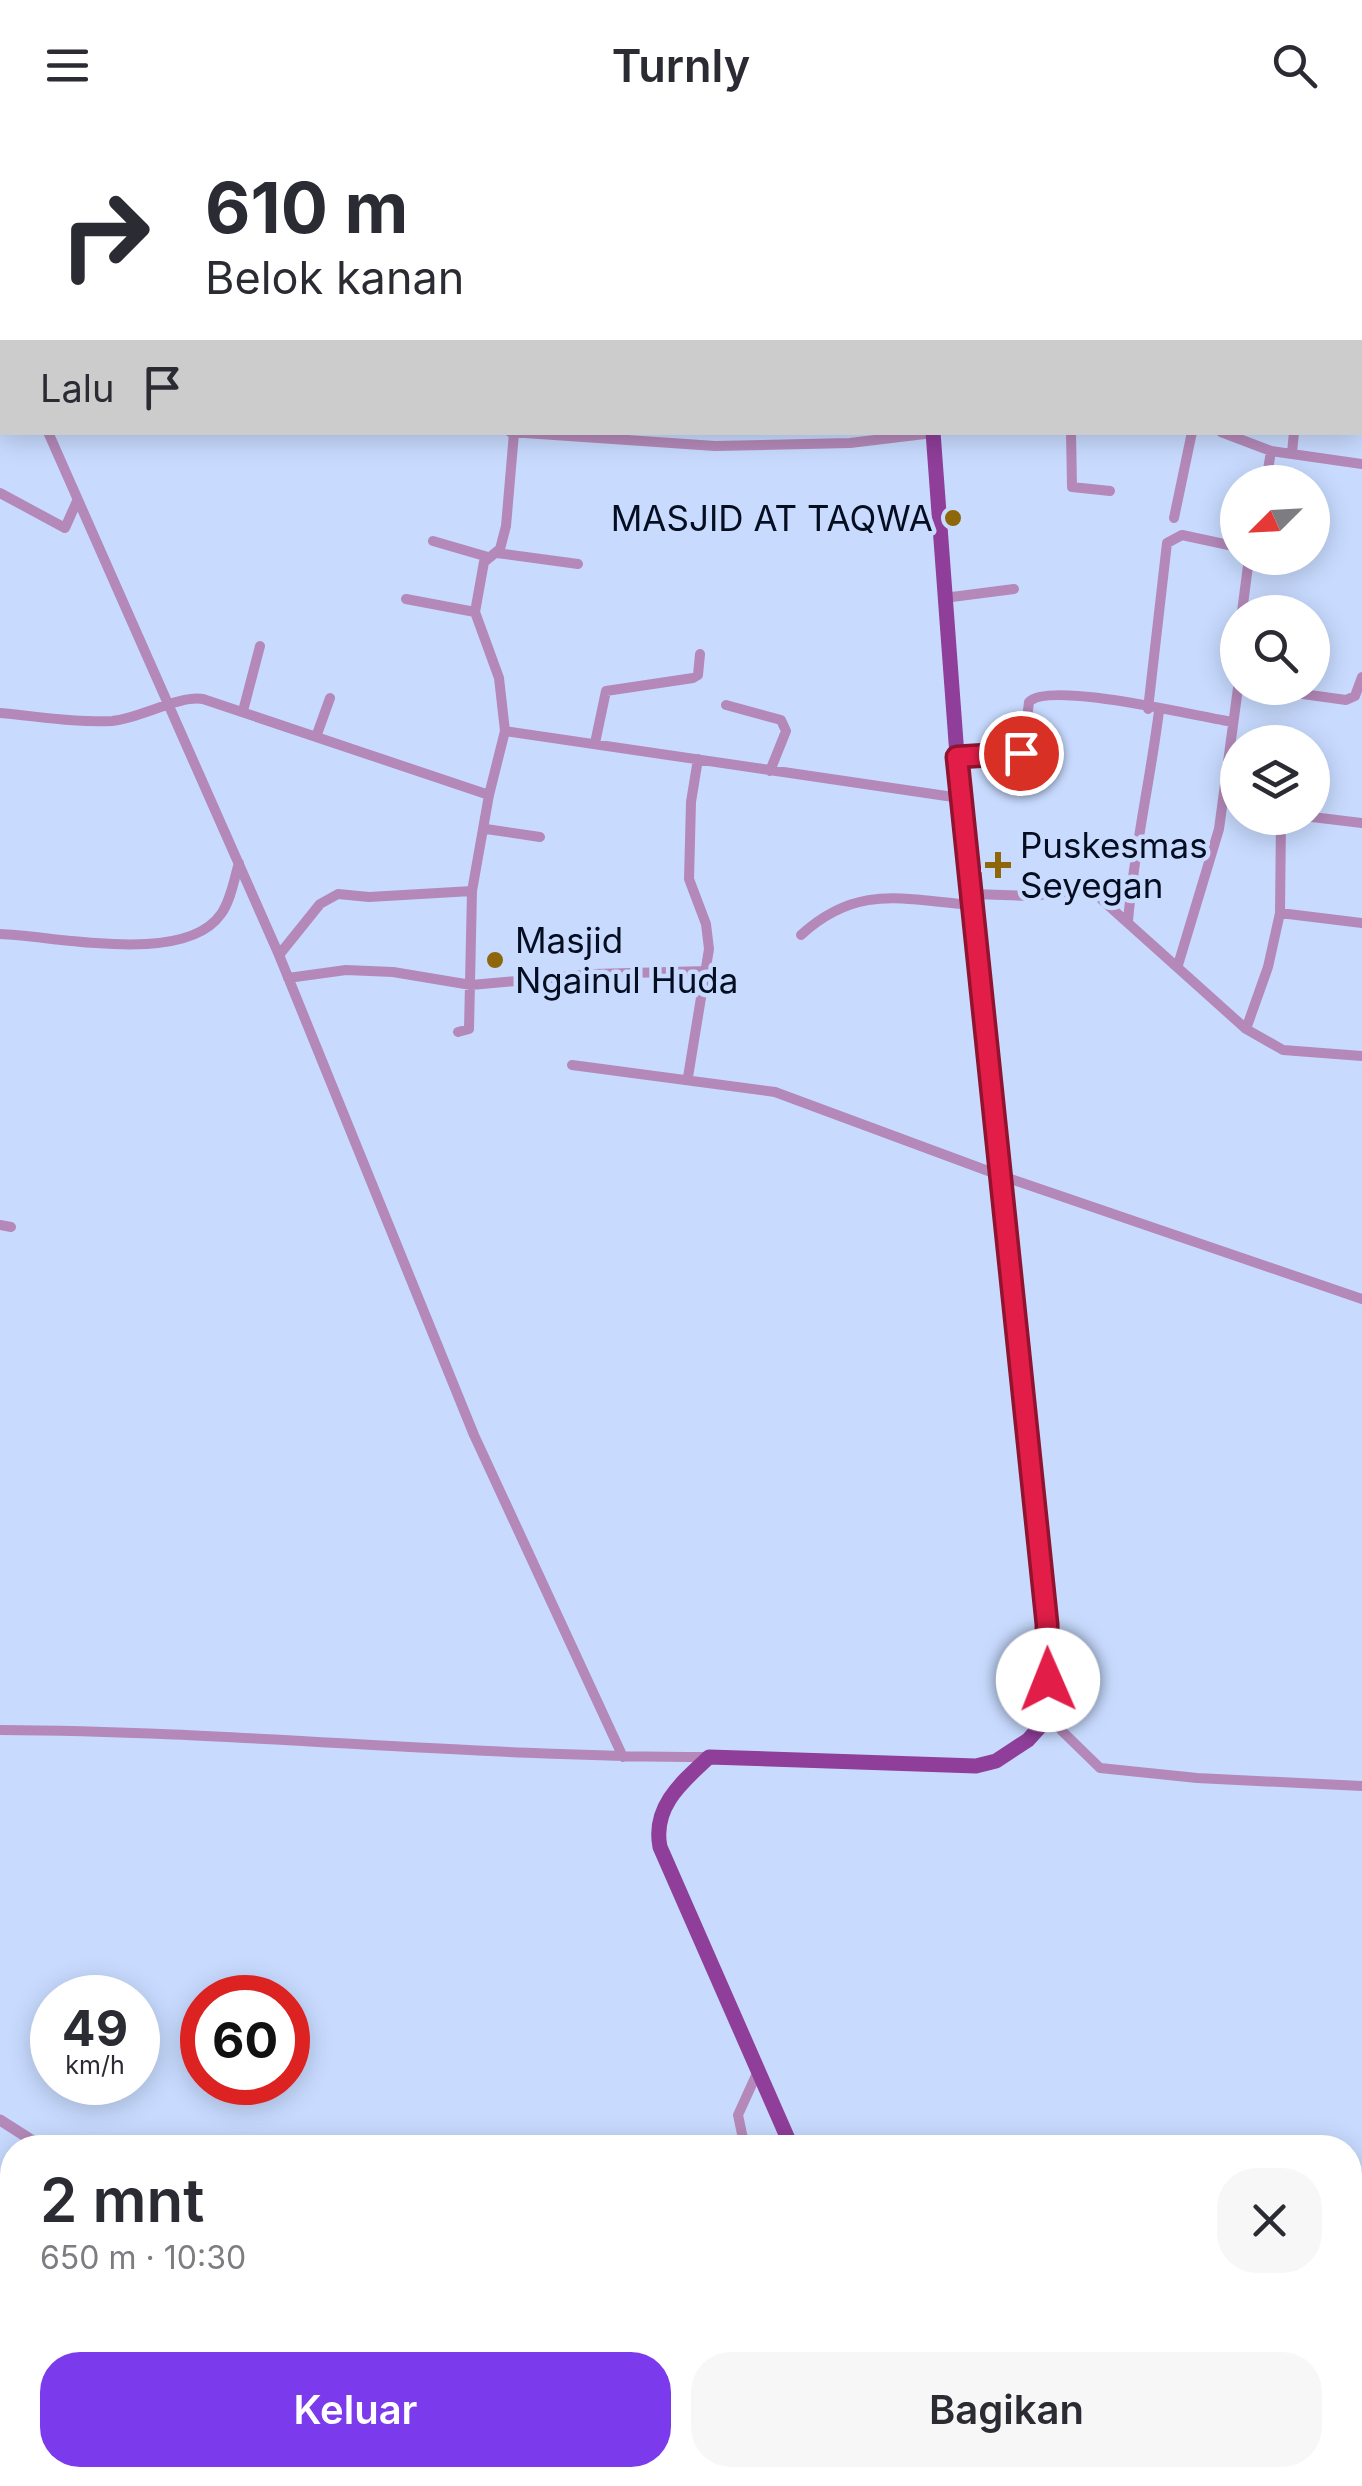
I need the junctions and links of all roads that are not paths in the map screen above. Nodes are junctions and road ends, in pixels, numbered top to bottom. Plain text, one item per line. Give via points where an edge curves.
1 (49, 435) edge
2 (512, 435) edge
3 (592, 435) edge
4 (776, 435) edge
5 (909, 435) edge
6 (933, 435) edge
7 (1071, 435) edge
8 (1191, 435) edge
9 (1229, 435) edge
10 (1294, 435) edge
11 (648, 437) edge
12 (776, 446) junction
13 (1271, 451) junction
14 (1292, 453) junction
15 (1362, 464) edge
16 (1269, 465) edge
17 (1110, 491) dead end
18 (0, 493) edge
19 (77, 501) junction
20 (1174, 518) dead end
21 (432, 540) dead end
22 (1220, 542) edge
23 (492, 555) junction
24 (578, 564) dead end
25 (1014, 589) dead end
26 (944, 598) junction
27 (406, 599) dead end
28 (475, 612) junction
29 (260, 646) dead end
30 (700, 654) dead end
31 (1362, 677) edge
32 (330, 698) dead end
33 (1330, 698) edge
34 (726, 704) dead end
35 (1236, 705) edge
36 (166, 708) junction
37 (243, 710) junction
38 (1153, 710) junction
39 (0, 714) edge
40 (1234, 722) junction
41 (1234, 725) edge
42 (505, 731) junction
43 (316, 737) junction
44 (595, 743) junction
45 (957, 757) junction
46 (698, 759) junction
47 (770, 771) junction
48 (490, 795) junction
49 (960, 798) junction
50 (1330, 819) edge
51 (1220, 823) edge
52 (1362, 823) edge
53 (486, 829) junction
54 (1281, 835) edge
55 (540, 836) dead end
56 (239, 862) junction
57 (472, 891) junction
58 (973, 900) junction
59 (1280, 913) junction
60 (1128, 920) junction
61 (1362, 923) edge
62 (0, 934) edge
63 (801, 935) dead end
64 (279, 955) junction
65 (1178, 964) junction
66 (707, 971) junction
67 (288, 978) junction
68 (471, 984) junction
69 (1246, 1029) junction
70 (458, 1032) dead end
71 (1362, 1056) edge
72 (572, 1066) dead end
73 (688, 1078) junction
74 (999, 1175) junction
75 (1362, 1299) edge
76 (1049, 1710) junction
77 (0, 1730) edge
78 (624, 1757) junction
79 (709, 1757) junction
80 (1362, 1786) edge
81 (758, 2070) junction
82 (0, 2120) edge
83 (24, 2135) edge
84 (742, 2135) edge
85 (786, 2135) edge

1 - 19 street
2 - 23 street via 506,526
3 - 11 street
4 - 12 street
5 - 12 street
6 - 26 main road
7 - 17 street via 1072,487
8 - 20 street
9 - 13 street
10 - 14 street
11 - 12 street
13 - 14 street
13 - 16 street
14 - 15 street
18 - 19 street via 65,528
19 - 36 street
21 - 23 street
22 - 38 street via 1182,535 1167,543
23 - 24 street
23 - 28 street
25 - 26 street
26 - 45 main road
27 - 28 street
28 - 42 street via 498,678
29 - 37 street
30 - 44 street via 693,678 606,691
31 - 33 street via 1355,696
32 - 43 street
34 - 47 street via 782,720 786,731
35 - 40 street
36 - 37 street via 194,697
36 - 39 street via 108,721
36 - 56 street
37 - 43 street
38 - 40 street
38 - 45 street via 1081,694 1035,696 1027,707 1023,752
38 - 60 street via 1150,788
40 - 41 street
42 - 44 street
42 - 48 street
43 - 48 street
44 - 46 street
45 - 49 main road
46 - 47 street
46 - 66 street via 688,880 706,924
47 - 49 street
48 - 53 street
49 - 58 main road
50 - 52 street
51 - 65 street
53 - 55 street
53 - 57 street
54 - 59 street
56 - 62 street via 221,914 197,934 164,946
56 - 64 street
57 - 64 street via 338,894 320,904
57 - 68 street
58 - 60 street via 1082,887
58 - 63 street via 858,898
58 - 74 main road
59 - 61 street
59 - 69 street
60 - 65 street
64 - 67 street
65 - 69 street
66 - 68 street
66 - 73 street
67 - 68 street via 346,970
67 - 78 street via 474,1435
68 - 70 street via 469,1029
69 - 71 street via 1284,1050
72 - 73 street
73 - 74 street via 775,1092
74 - 75 street
74 - 76 main road via 1047,1624
76 - 79 main road via 1028,1740 976,1766
76 - 80 street via 1100,1768
77 - 78 street via 144,1730
78 - 79 street
79 - 81 main road via 672,1792 658,1837
81 - 84 street via 738,2115
81 - 85 main road
82 - 83 street

